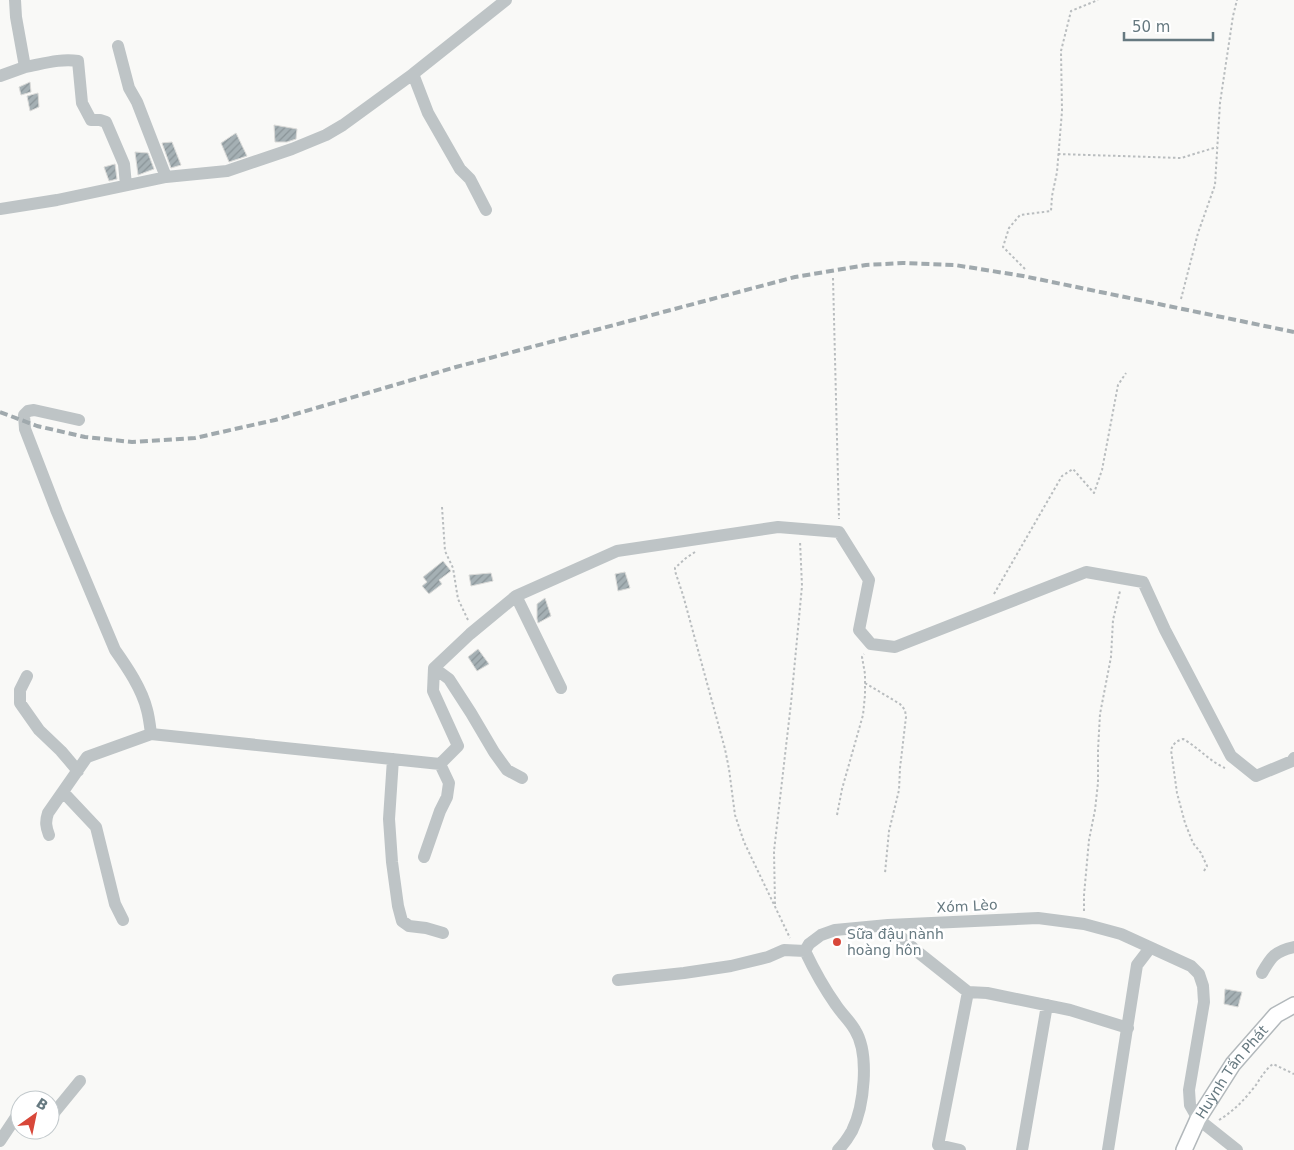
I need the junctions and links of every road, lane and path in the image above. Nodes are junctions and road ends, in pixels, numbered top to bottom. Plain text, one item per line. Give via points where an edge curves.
1 (15, 0) edge
2 (506, 0) edge
3 (1098, 0) edge
4 (1237, 0) edge
5 (118, 46) dead end
6 (25, 67) junction
7 (414, 74) junction
8 (0, 76) edge
9 (1218, 147) junction
10 (1058, 154) junction
11 (166, 177) junction
12 (126, 185) junction
13 (0, 209) edge
14 (486, 210) dead end
15 (1025, 269) dead end
16 (833, 278) dead end
17 (1181, 299) dead end
18 (1126, 373) dead end
19 (79, 420) dead end
20 (442, 507) dead end
21 (799, 528) junction
22 (839, 532) junction
23 (699, 549) dead end
24 (1123, 579) junction
25 (516, 596) junction
26 (984, 612) junction
27 (473, 631) junction
28 (871, 644) junction
29 (434, 668) junction
30 (27, 676) dead end
31 (865, 683) junction
32 (561, 688) dead end
33 (151, 734) junction
34 (393, 758) junction
35 (1294, 758) edge
36 (440, 764) junction
37 (1244, 767) junction
38 (78, 771) junction
39 (522, 778) dead end
40 (62, 792) junction
41 (837, 814) dead end
42 (49, 835) dead end
43 (424, 857) dead end
44 (1204, 871) dead end
45 (886, 873) dead end
46 (776, 906) junction
47 (123, 920) dead end
48 (1084, 924) junction
49 (888, 925) junction
50 (443, 933) dead end
51 (1294, 947) edge
52 (1150, 948) junction
53 (800, 951) junction
54 (1262, 973) dead end
55 (618, 980) dead end
56 (968, 992) junction
57 (1047, 1005) junction
58 (1294, 1005) edge
59 (1128, 1028) junction
60 (1294, 1074) edge
61 (80, 1081) dead end
62 (60, 1105) edge
63 (1202, 1123) junction
64 (10, 1126) edge
65 (0, 1141) edge
66 (936, 1147) edge
67 (838, 1150) edge
68 (960, 1150) edge
69 (1022, 1150) edge
70 (1108, 1150) edge
71 (1184, 1150) edge
72 (1237, 1150) edge

1 - 6 street
2 - 7 street
3 - 10 path via 1072,11 1061,52 1062,111
4 - 9 path via 1220,103
5 - 11 street via 129,88
6 - 8 street
6 - 12 street via 54,61 78,61 82,103 91,120 106,122 124,164
7 - 11 street via 326,135 227,171
7 - 14 street via 428,113
9 - 10 path via 1181,158
9 - 17 path via 1215,185 1198,233
10 - 15 path via 1050,211 1020,216 1009,228 1003,247
11 - 12 street
12 - 13 street
16 - 22 path
18 - 26 path via 1118,385 1102,470 1094,493 1073,469 1062,476
19 - 33 street via 34,410 24,415 25,429 114,650 129,670 148,711
20 - 27 path via 445,551 453,568 458,598
21 - 22 street
21 - 25 street via 778,526 617,551
21 - 46 path via 802,586 774,851
22 - 28 street via 869,580 859,630
23 - 46 path via 678,565 675,572 725,749 735,815 744,842
24 - 26 street via 1086,572
24 - 37 street via 1143,582 1231,756
24 - 48 path via 1113,620 1111,657 1100,714 1096,801 1089,840
25 - 27 street
25 - 32 street
26 - 28 street via 895,647
27 - 29 street
28 - 31 path via 862,656
29 - 36 street via 433,691 458,746
29 - 39 street via 449,679 507,770
30 - 38 street via 20,690 20,703 39,730
31 - 41 path via 863,714
31 - 45 path via 900,704 906,717
33 - 34 street
33 - 38 street via 87,757
34 - 36 street
34 - 50 street via 389,819 402,921 409,926
35 - 37 street via 1256,776
36 - 43 street via 449,783 447,797
37 - 44 path via 1229,769 1219,765 1183,739 1171,750 1185,823 1207,866
38 - 40 street
40 - 42 street via 48,813 46,828
40 - 47 street via 96,828 115,904
46 - 53 path
48 - 49 street, Xóm Lèo via 1038,918
48 - 52 street, Xóm Lèo via 1121,934
49 - 53 street, Xóm Lèo via 834,930 821,935
49 - 56 street
51 - 54 street via 1283,949 1271,958
52 - 59 street via 1137,966
52 - 63 street, Xóm Lèo via 1191,966 1203,986 1204,1002 1189,1090 1190,1105
53 - 55 street via 784,950 731,966 684,974
53 - 67 street via 856,1031 864,1062 859,1110 853,1129
56 - 57 street
56 - 66 street
57 - 59 street
57 - 69 street
58 - 63 main road, Huỳnh Tấn Phát via 1276,1015 1234,1064
59 - 70 street
60 - 63 path via 1273,1064 1232,1112
61 - 62 street
63 - 71 main road, Huỳnh Tấn Phát
63 - 72 street
64 - 65 street
66 - 68 street

